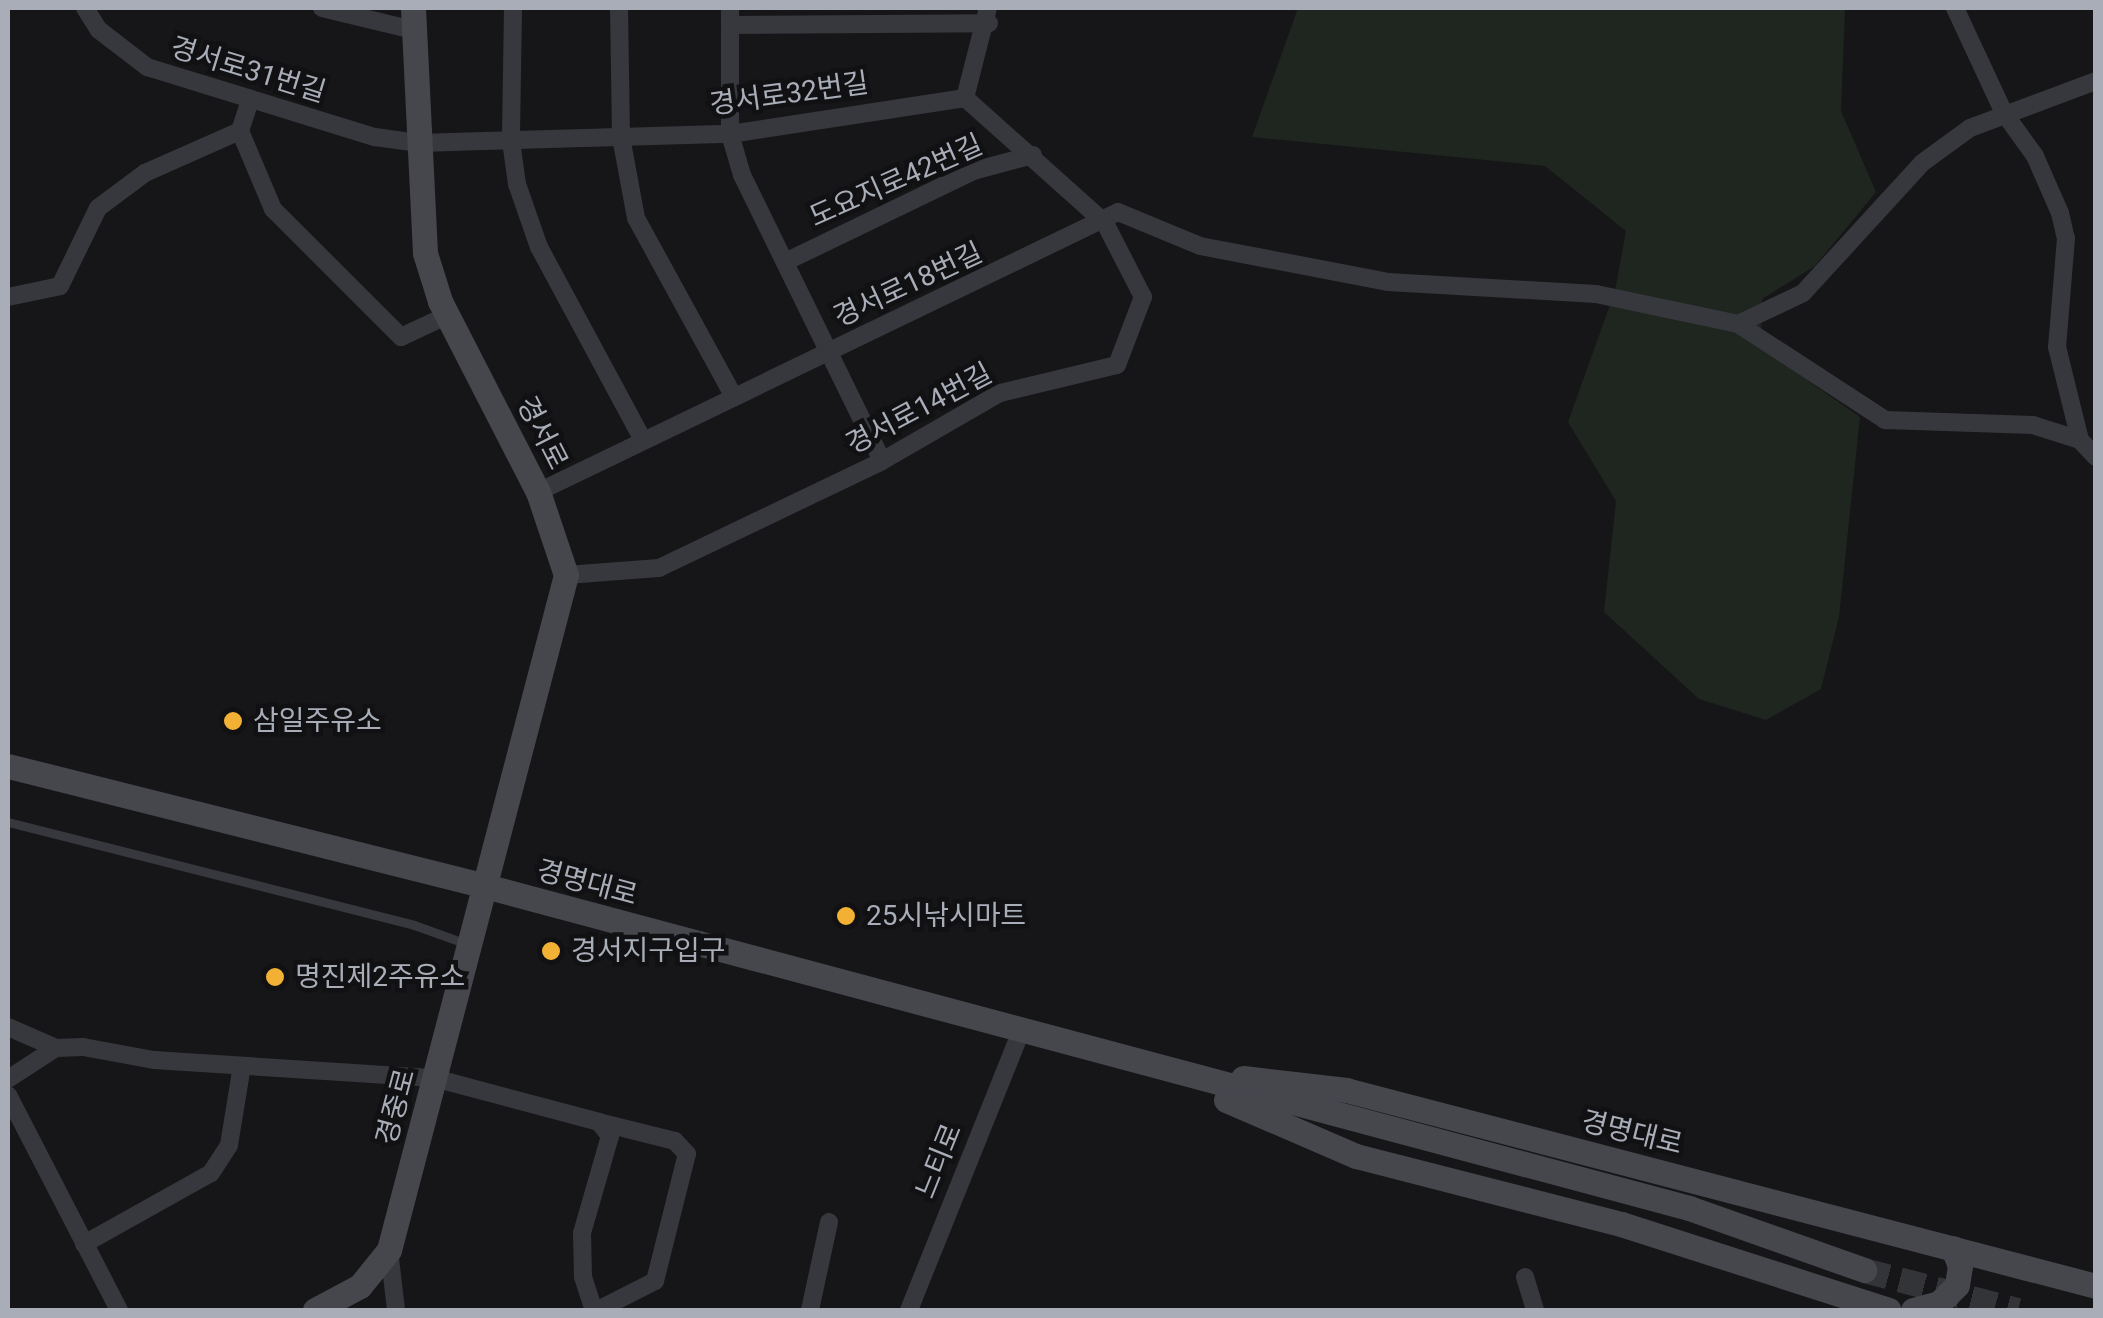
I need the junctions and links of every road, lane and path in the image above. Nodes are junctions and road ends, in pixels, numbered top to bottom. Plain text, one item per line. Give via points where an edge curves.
1 (85, 8) edge
2 (322, 8) edge
3 (512, 8) edge
4 (619, 8) edge
5 (1955, 8) edge
6 (988, 15) edge
7 (730, 16) edge
8 (413, 19) edge
9 (2096, 81) edge
10 (965, 98) junction
11 (250, 101) junction
12 (2004, 114) junction
13 (240, 131) junction
14 (730, 134) junction
15 (621, 137) junction
16 (511, 140) junction
17 (418, 144) junction
18 (1033, 155) junction
19 (1105, 222) junction
20 (785, 262) junction
21 (8, 297) edge
22 (448, 315) junction
23 (1738, 324) junction
24 (829, 352) junction
25 (734, 397) junction
26 (643, 440) junction
27 (2080, 440) junction
28 (2096, 457) edge
29 (882, 461) junction
30 (538, 492) junction
31 (566, 575) junction
32 (8, 766) edge
33 (8, 822) edge
34 (485, 886) junction
35 (469, 946) junction
36 (8, 1026) edge
37 (1021, 1032) junction
38 (56, 1048) junction
39 (242, 1066) junction
40 (1148, 1067) junction
41 (434, 1078) junction
42 (8, 1080) edge
43 (8, 1095) edge
44 (599, 1122) junction
45 (830, 1222) dead end
46 (84, 1244) junction
47 (1953, 1248) junction
48 (389, 1250) junction
49 (1864, 1270) tunnel mouth
50 (1526, 1277) dead end
51 (2096, 1286) edge
52 (118, 1310) edge
53 (315, 1310) edge
54 (396, 1310) edge
55 (596, 1310) edge
56 (810, 1310) edge
57 (908, 1310) edge
58 (1535, 1310) edge
59 (1889, 1310) edge
60 (1913, 1310) edge

1 - 11 street, 경서로31번길 via 99,30 147,67
2 - 8 street
3 - 16 street
4 - 15 street
5 - 12 street
6 - 7 street
6 - 10 street
7 - 14 street
8 - 17 main road, 경서로
9 - 12 street
10 - 14 street, 경서로32번길
10 - 18 street, 경서로14번길 via 978,116
11 - 13 street
11 - 17 street, 경서로31번길
12 - 23 street via 1970,128 1922,163 1803,294
12 - 27 street via 2035,156 2066,238 2057,347
13 - 21 street via 145,173 98,208 60,286
13 - 22 street via 273,210 401,338
14 - 15 street, 경서로32번길
14 - 20 street via 742,175
15 - 16 street, 경서로32번길
15 - 25 street via 636,218
16 - 17 street, 경서로32번길
16 - 26 street via 538,248
17 - 22 main road, 경서로 via 425,254
18 - 19 street, 경서로14번길
18 - 20 street, 도요지로42번길 via 973,170
19 - 23 street via 1129,213 1200,246 1388,282 1596,294
19 - 24 street, 경서로18번길
19 - 29 street, 경서로14번길 via 1143,297 1117,365 1000,393
20 - 24 street
22 - 30 main road, 경서로
23 - 27 street via 1885,420 2032,425
24 - 25 street, 경서로18번길
24 - 29 street
25 - 26 street, 경서로18번길
26 - 30 street, 경서로18번길
27 - 28 street
29 - 31 street, 경서로14번길 via 660,568
30 - 31 main road, 경서로
31 - 34 main road
32 - 34 main road, 경명대로
33 - 35 lane via 414,925
34 - 35 main road, 경중로
34 - 37 main road, 경명대로
35 - 41 main road, 경중로
36 - 38 street
37 - 40 main road, 경명대로
37 - 57 street, 느티로
38 - 39 street
38 - 42 street
39 - 41 street
39 - 46 street via 229,1144 211,1173
40 - 47 main road, 경명대로 via 1346,1090
40 - 49 main road, 경명대로 via 1688,1208
40 - 59 main road, 경명대로 via 1356,1156 1621,1224
41 - 44 street
41 - 48 main road, 경중로
43 - 46 street
44 - 55 street via 610,1136 582,1233 583,1277
44 - 55 street via 675,1142 686,1154 655,1281
45 - 56 street
46 - 52 street
47 - 51 main road, 경명대로
47 - 60 main road via 1960,1266 1956,1285 1940,1303
48 - 53 main road, 경중로 via 360,1286
48 - 54 street
50 - 58 street

